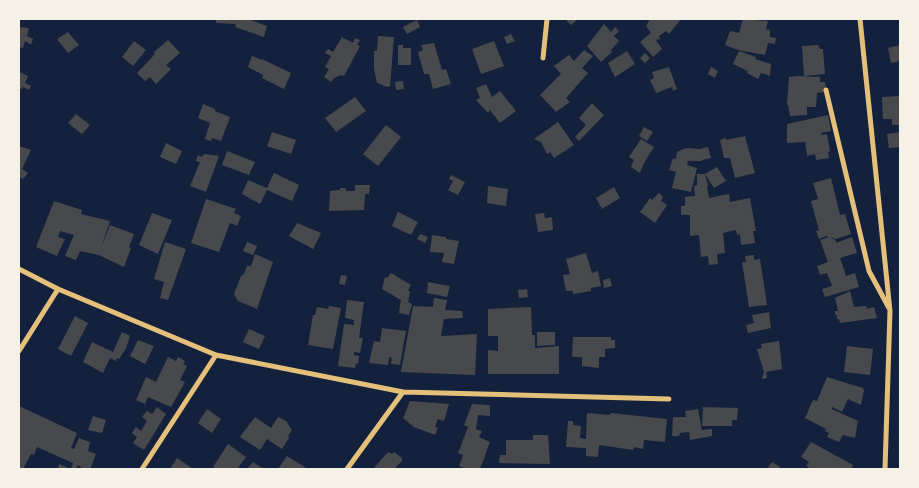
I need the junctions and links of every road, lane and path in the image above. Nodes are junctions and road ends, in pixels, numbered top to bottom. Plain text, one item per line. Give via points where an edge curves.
1 (547, 19) edge
2 (860, 19) edge
3 (543, 58) dead end
4 (826, 90) dead end
5 (19, 269) edge
6 (58, 289) junction
7 (890, 311) junction
8 (19, 350) edge
9 (216, 355) junction
10 (402, 392) junction
11 (669, 399) dead end
12 (142, 469) edge
13 (347, 469) edge
14 (885, 469) edge

1 - 3 street
2 - 7 street
4 - 7 street via 869,271
5 - 6 street
6 - 8 street
6 - 9 street
7 - 14 street
9 - 10 street
9 - 12 street
10 - 11 street
10 - 13 street

